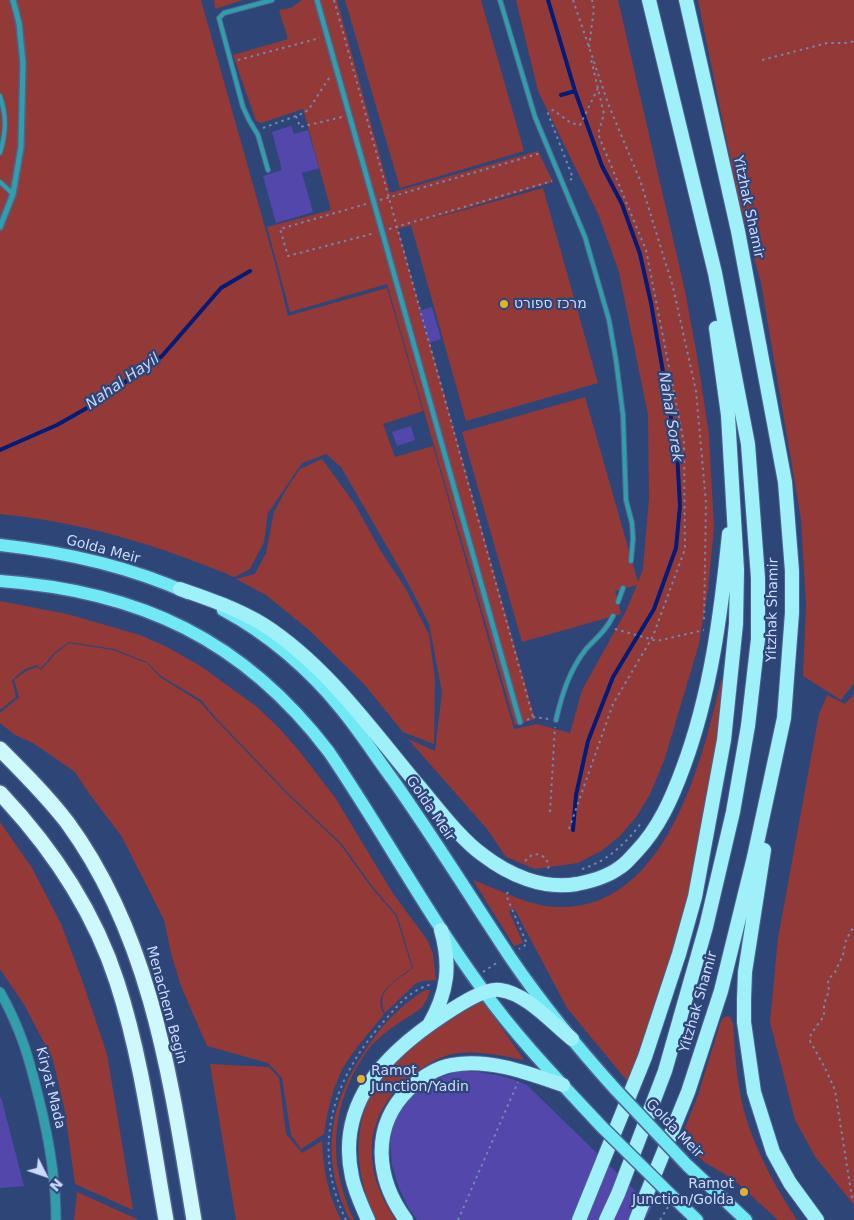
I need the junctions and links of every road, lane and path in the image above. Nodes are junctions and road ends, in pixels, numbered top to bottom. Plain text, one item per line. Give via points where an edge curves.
1 (13, 0) edge
2 (272, 0) edge
3 (317, 0) edge
4 (334, 0) edge
5 (500, 0) edge
6 (573, 0) edge
7 (592, 0) edge
8 (649, 0) edge
9 (686, 0) edge
10 (327, 36) junction
11 (854, 41) edge
12 (589, 48) junction
13 (762, 60) dead end
14 (230, 62) junction
15 (336, 67) junction
16 (598, 87) junction
17 (0, 96) edge
18 (349, 115) junction
19 (296, 116) junction
20 (256, 130) junction
21 (548, 151) junction
22 (0, 153) edge
23 (268, 170) dead end
24 (561, 178) junction
25 (692, 179) junction
26 (0, 182) edge
27 (563, 184) junction
28 (13, 194) junction
29 (389, 197) junction
30 (374, 202) junction
31 (0, 227) edge
32 (396, 227) junction
33 (382, 231) junction
34 (732, 473) junction
35 (0, 546) edge
36 (631, 561) dead end
37 (0, 581) edge
38 (623, 588) dead end
39 (180, 589) junction
40 (618, 602) dead end
41 (612, 616) dead end
42 (606, 629) junction
43 (704, 630) junction
44 (703, 638) dead end
45 (650, 639) junction
46 (533, 717) junction
47 (784, 718) junction
48 (556, 720) junction
49 (520, 722) joint
50 (0, 749) edge
51 (0, 793) edge
52 (550, 812) dead end
53 (644, 819) dead end
54 (569, 829) dead end
55 (525, 861) dead end
56 (576, 870) dead end
57 (547, 876) dead end
58 (508, 892) dead end
59 (854, 926) edge
60 (441, 930) junction
61 (520, 949) dead end
62 (484, 992) junction
63 (1, 994) edge
64 (429, 1025) junction
65 (572, 1039) junction
66 (520, 1078) dead end
67 (562, 1085) junction
68 (852, 1198) dead end
69 (586, 1205) junction
70 (637, 1216) edge
71 (56, 1220) edge
72 (166, 1220) edge
73 (194, 1220) edge
74 (368, 1220) edge
75 (406, 1220) edge
76 (458, 1220) edge
77 (575, 1220) edge
78 (580, 1220) edge
79 (606, 1220) edge
80 (698, 1220) edge
81 (746, 1220) edge
82 (817, 1220) edge

1 - 28 street via 23,63 20,147
2 - 14 lane via 220,15
3 - 10 street
4 - 29 path
5 - 21 lane
6 - 12 path
7 - 12 path via 594,9
8 - 25 highway, Yitzhak Shamir
9 - 47 highway, Yitzhak Shamir via 738,232 784,482 792,571 792,613
10 - 14 path
10 - 15 street
11 - 13 path via 827,43
12 - 16 path
12 - 43 path via 608,106 640,180 673,288 696,390 706,503
14 - 20 lane via 247,116
15 - 18 street
15 - 19 path via 309,109
16 - 27 path via 580,125 571,123 553,110 549,111 573,178
16 - 45 path via 604,114 598,134 646,250 684,443 685,549
17 - 22 lane via 6,122
18 - 19 path via 300,127
18 - 30 street
19 - 20 path
20 - 23 lane
21 - 24 lane
21 - 29 path
24 - 27 lane
24 - 32 path
25 - 34 highway via 720,354
25 - 79 highway, Yitzhak Shamir via 748,444 758,578 758,638 748,726 733,812 706,927 665,1071
26 - 28 lane
27 - 36 lane via 594,265 609,320 624,416 626,500 633,539
28 - 31 street
29 - 30 path
29 - 32 path
30 - 33 street
30 - 33 path via 280,229 282,238 288,256
32 - 33 path
32 - 46 path
33 - 49 street
34 - 39 highway via 716,637 690,750 666,808 649,836 621,867 602,878 584,883 568,886 526,880 480,854 356,711 297,650 242,613
34 - 69 highway via 738,570 736,624 724,740 706,844 695,897 645,1057
35 - 39 main road, Golda Meir via 74,556
37 - 60 main road via 72,591 141,608 199,635 241,662 277,693 329,752
38 - 40 lane
39 - 65 main road, Golda Meir via 230,614 260,634 313,678 342,710 512,959
41 - 42 lane
42 - 45 path
42 - 48 lane via 575,664 561,696
43 - 44 path
43 - 45 path via 668,639
45 - 54 path via 613,704
46 - 48 path
46 - 49 path
47 - 70 highway, Yitzhak Shamir via 721,991 688,1092
47 - 82 highway via 745,972 744,1022 754,1092 773,1152 790,1183
48 - 52 path
50 - 73 highway, Menachem Begin via 67,822 99,873 126,926 161,1038
51 - 72 highway via 47,848 79,898 117,981 140,1073
53 - 56 path via 628,840 600,862
55 - 57 path via 533,854 545,857
58 - 61 path via 510,908 526,944
59 - 68 path via 835,972 828,980 830,991 824,1004 824,1016 811,1034 810,1041 835,1090
60 - 62 main road
60 - 64 highway via 448,976
62 - 64 highway
62 - 65 highway via 498,990 516,996
62 - 67 main road
63 - 71 street, Kiryat Mada via 23,1040 47,1130
64 - 74 highway via 392,1054 375,1073 354,1113 349,1160 355,1188
65 - 81 main road, Golda Meir, bridge via 687,1165
66 - 76 path
67 - 75 highway via 520,1071 473,1063 435,1070 417,1082 402,1096 388,1118 382,1140 385,1178 397,1208
67 - 80 main road, bridge
69 - 77 highway
69 - 78 highway

